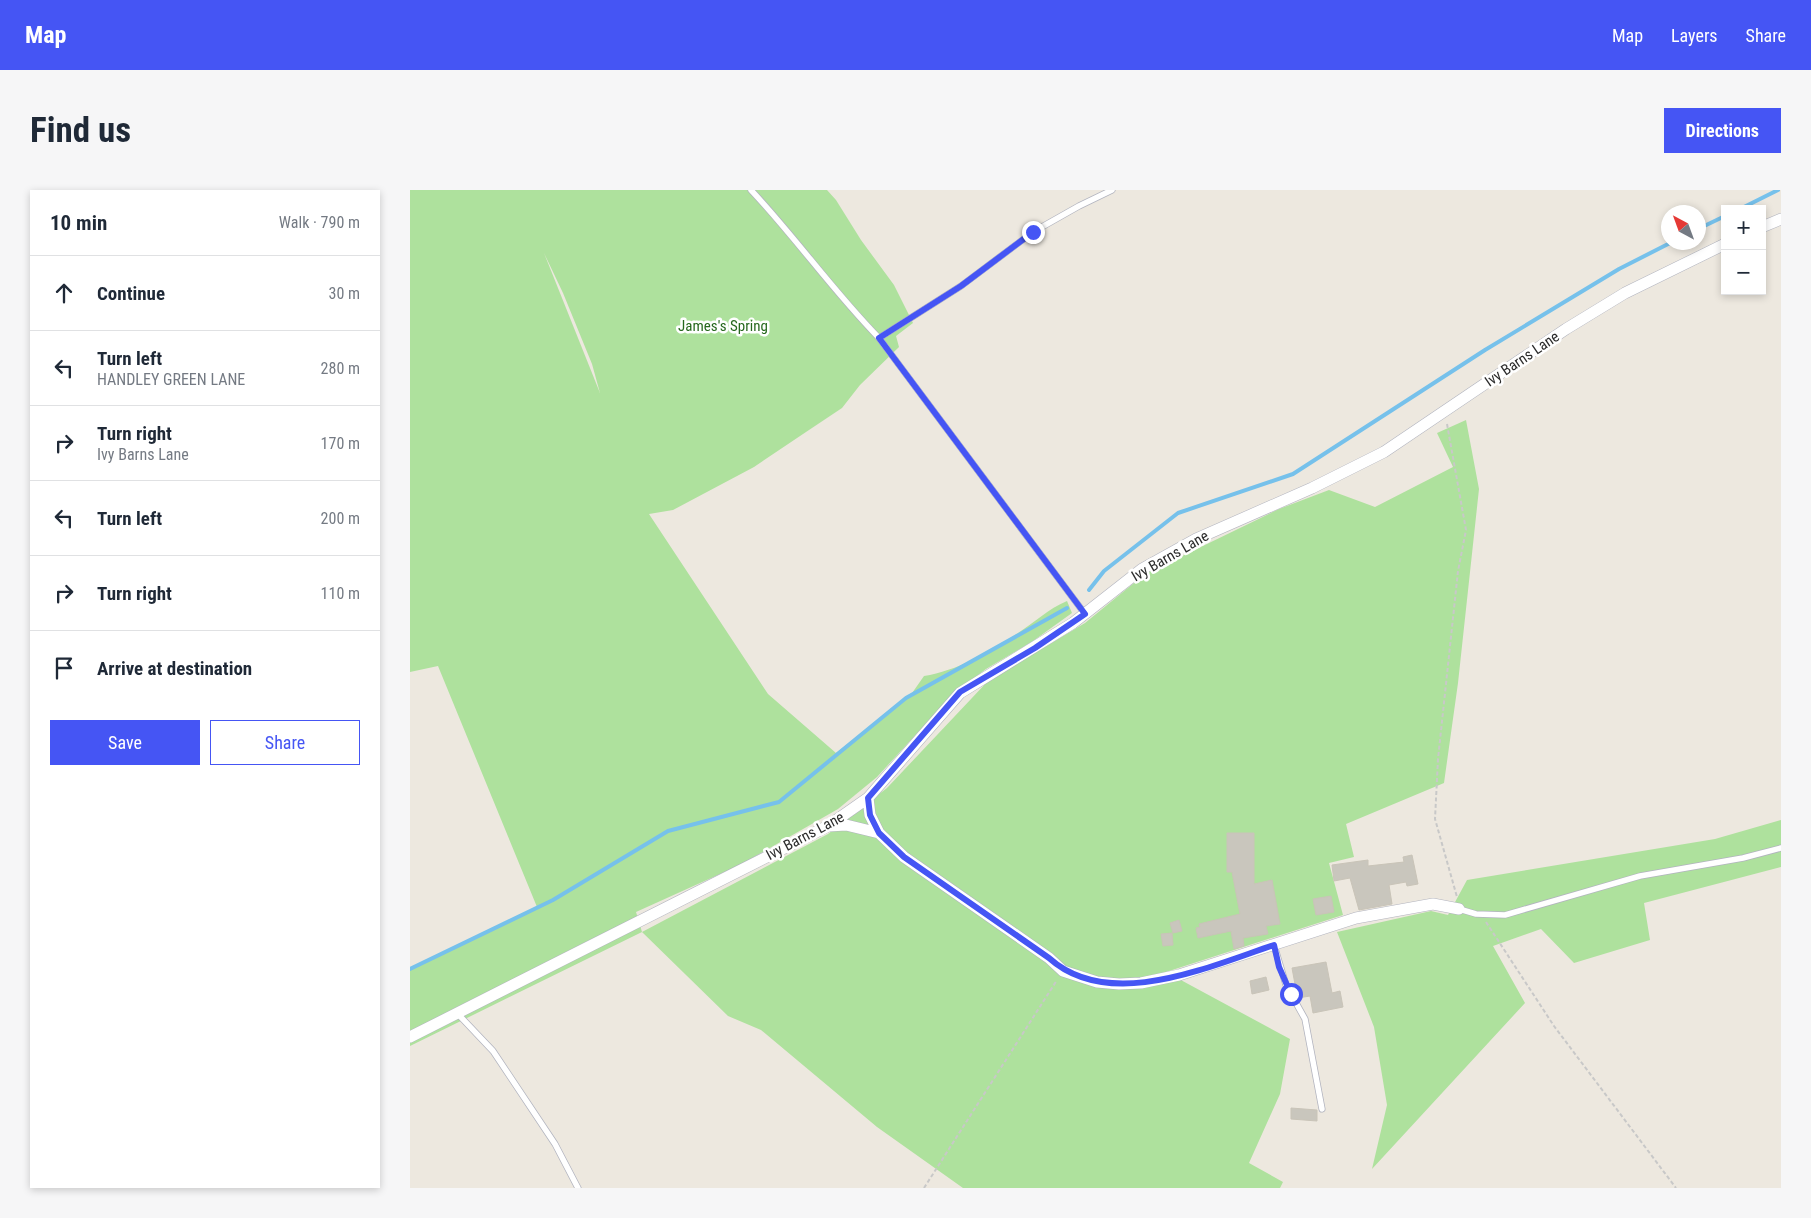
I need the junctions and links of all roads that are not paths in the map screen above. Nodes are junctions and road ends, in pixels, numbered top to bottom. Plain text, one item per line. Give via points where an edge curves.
1 (751, 190) edge
2 (1112, 190) edge
3 (1781, 219) edge
4 (1766, 225) edge
5 (1721, 246) edge
6 (879, 338) junction
7 (1085, 614) junction
8 (868, 798) junction
9 (828, 826) junction
10 (879, 833) junction
11 (1781, 848) edge
12 (1459, 910) joint
13 (1274, 945) junction
14 (457, 1013) junction
15 (410, 1037) edge
16 (1322, 1109) dead end
17 (578, 1188) edge

1 - 6 lane via 792,235 851,310
2 - 6 lane via 1033,232 961,286
3 - 4 street
5 - 7 street, Ivy Barns Lane via 1625,293 1376,456 1196,539 1142,569
6 - 7 lane
7 - 8 street, Ivy Barns Lane via 960,692
8 - 9 street, Ivy Barns Lane
8 - 10 street via 870,815
9 - 10 street via 846,825
9 - 14 street, Ivy Barns Lane
10 - 13 street via 904,857 1063,970 1097,982 1141,983 1179,975
11 - 12 lane via 1735,860 1640,876 1505,914
12 - 13 street via 1433,904 1410,907 1356,918
13 - 16 lane via 1286,985 1305,1019
14 - 15 street, Ivy Barns Lane
14 - 17 lane via 493,1051 555,1144

